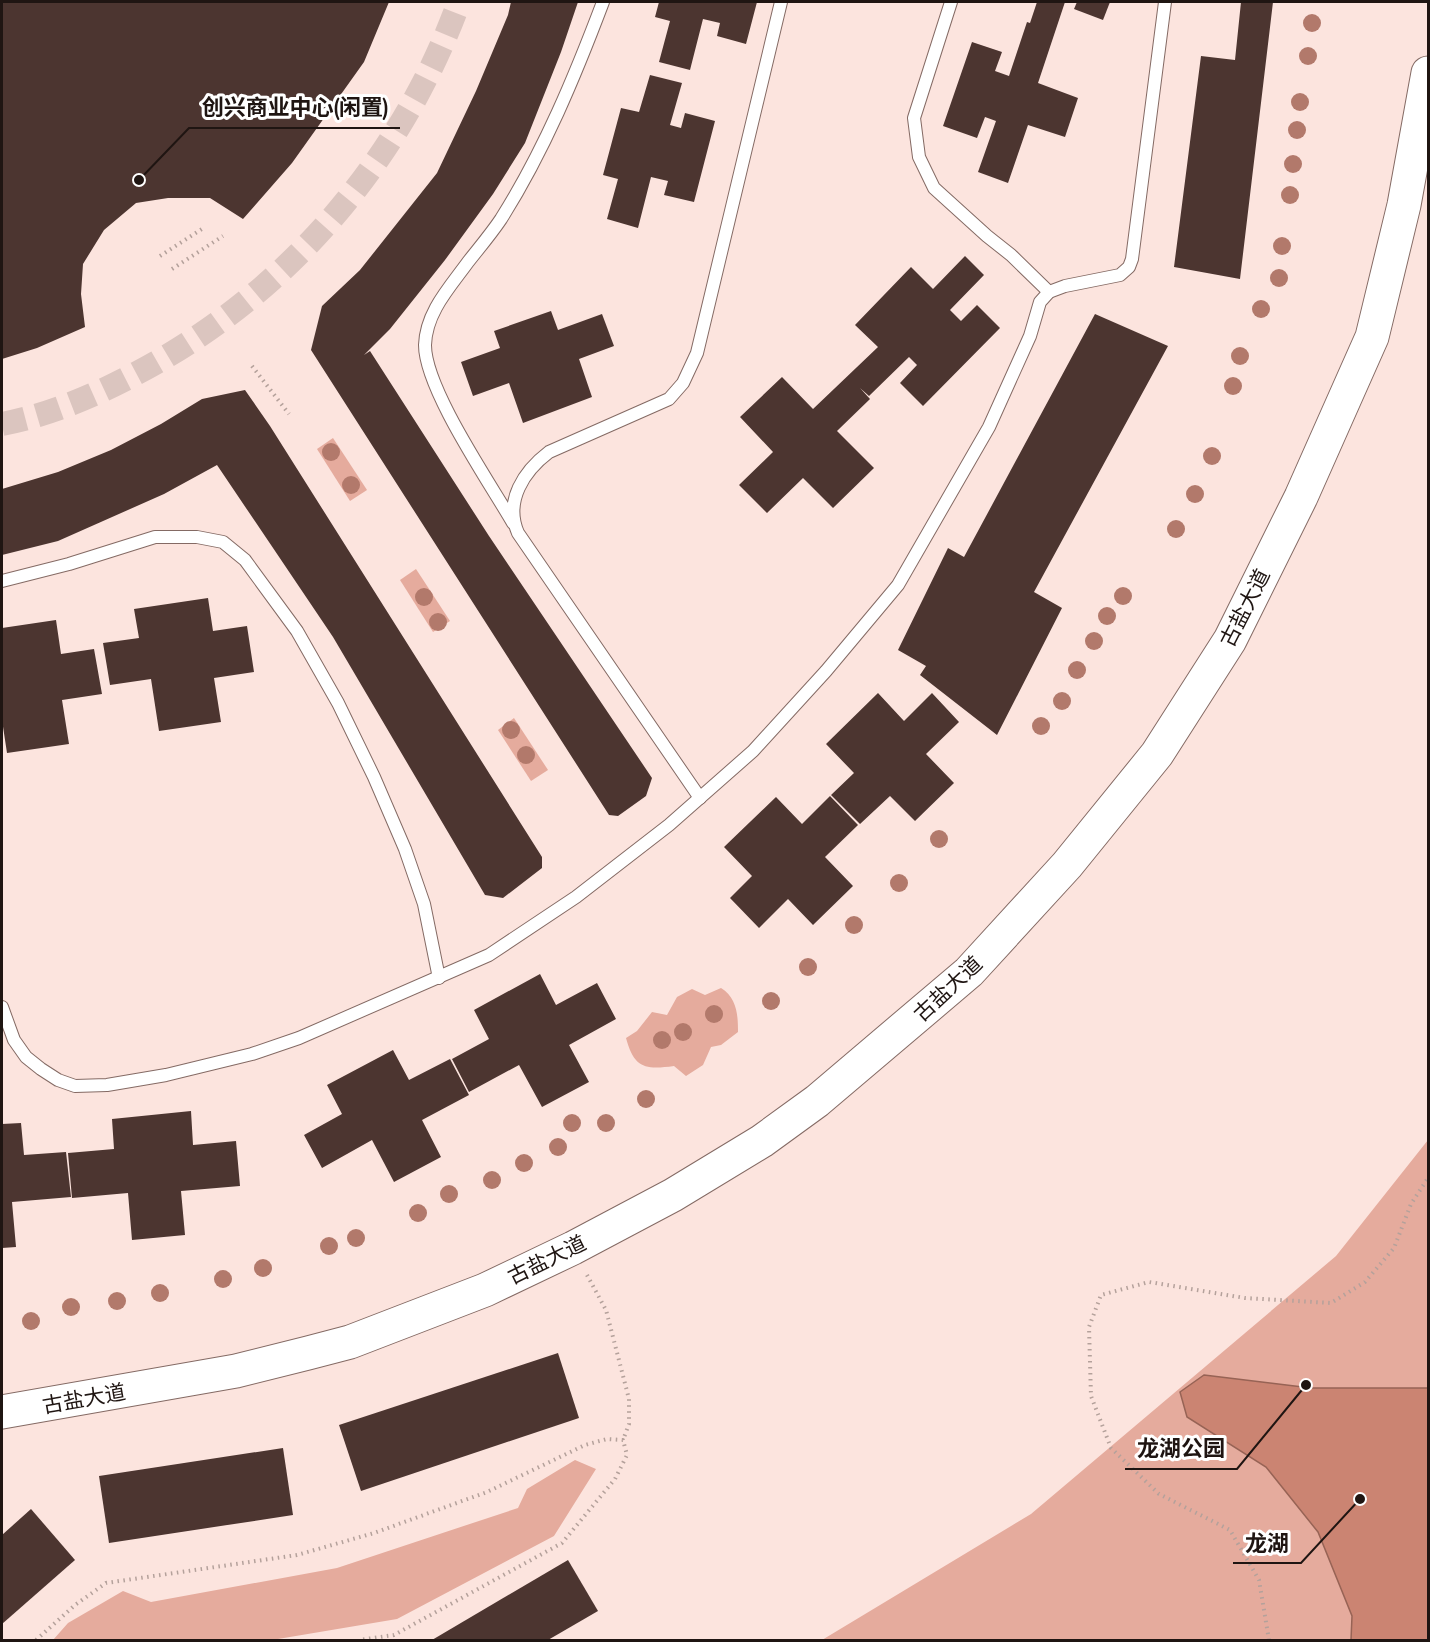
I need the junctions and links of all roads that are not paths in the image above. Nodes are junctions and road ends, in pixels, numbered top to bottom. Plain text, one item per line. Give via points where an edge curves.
1 (603, 2) edge
2 (781, 2) edge
3 (951, 2) edge
4 (1165, 2) edge
5 (1428, 73) edge
6 (1049, 292) junction
7 (513, 523) junction
8 (2, 581) edge
9 (700, 798) junction
10 (439, 978) junction
11 (2, 1014) edge
12 (2, 1412) edge

1 - 7 lane via 546,138 501,219 440,299 428,327 425,347 444,405
2 - 7 lane via 696,353 683,383 669,399 549,452 535,463 516,491
3 - 6 lane via 914,118 919,157 934,188
4 - 6 lane via 1129,267 1120,275
5 - 12 street, 古盐大道 via 1404,205 1372,337 1301,497 1230,640 1157,754 1067,865 969,972 818,1101 762,1141 573,1248 485,1290 350,1342 236,1371
6 - 9 lane via 1041,302 989,427 898,585 753,751
7 - 9 lane
8 - 10 lane via 155,537 197,537 223,542 245,561 297,631 374,777 424,904
9 - 10 lane via 566,903 489,955
10 - 11 lane via 252,1054 107,1085 75,1086 57,1080 26,1057

